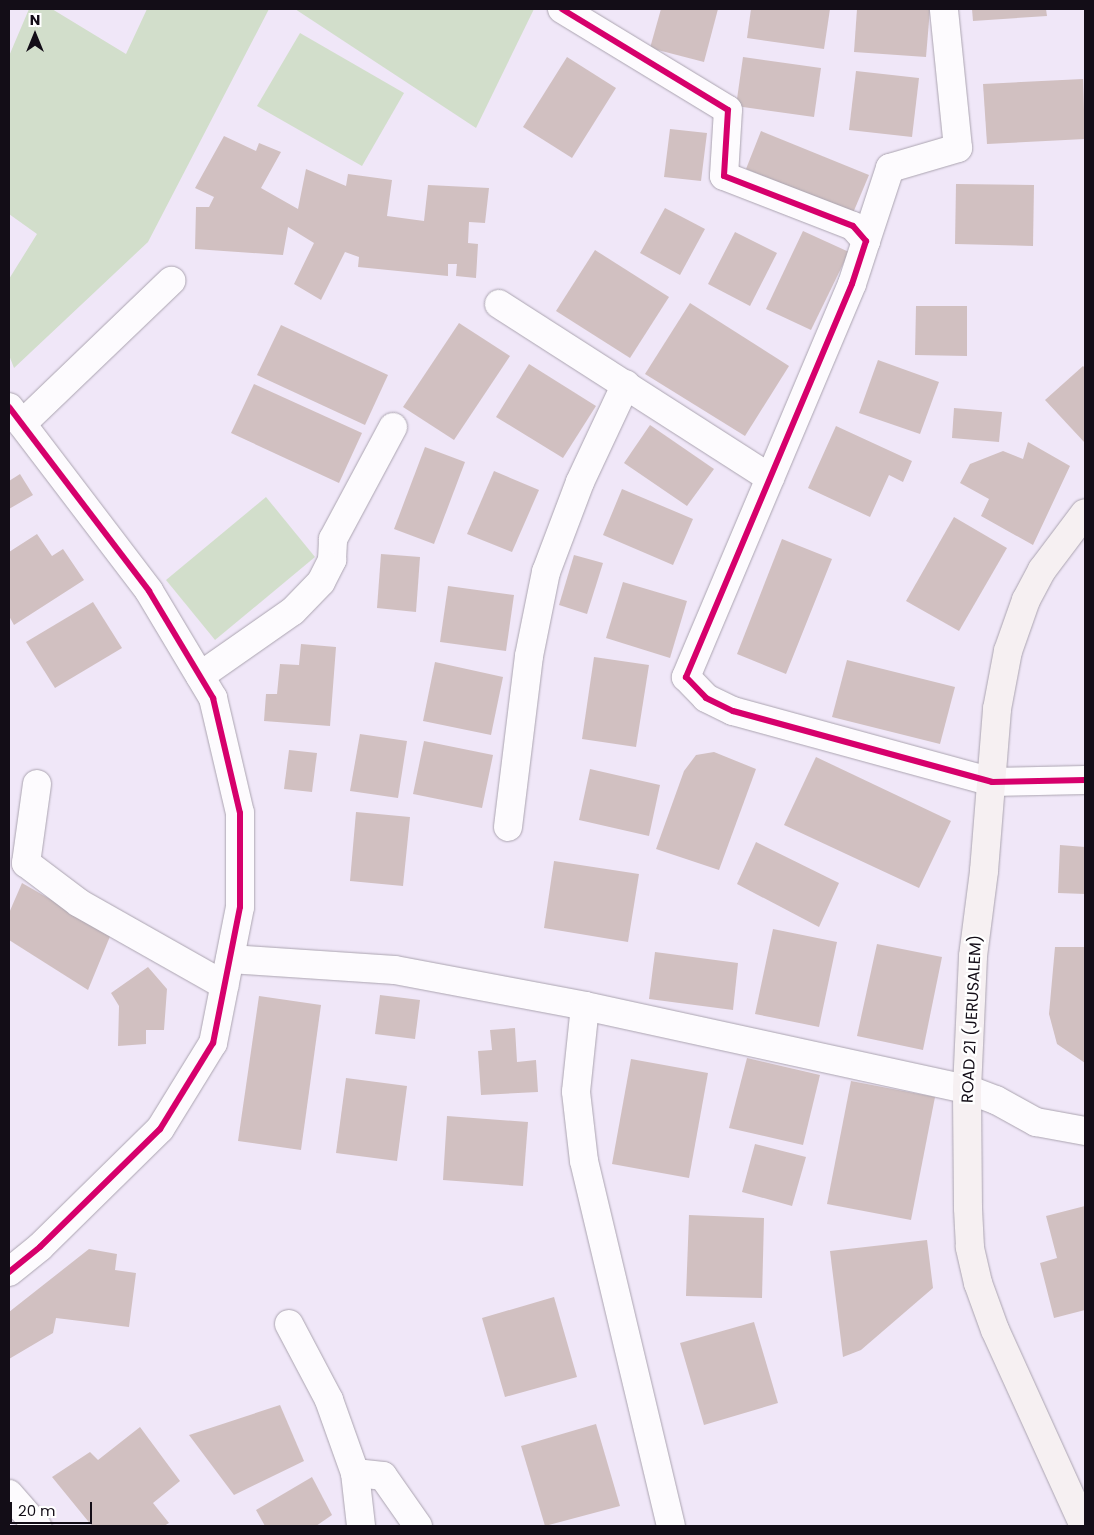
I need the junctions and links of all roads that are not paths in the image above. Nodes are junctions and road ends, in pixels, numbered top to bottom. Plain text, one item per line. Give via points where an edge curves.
1 (562, 9) edge
2 (944, 9) edge
3 (866, 241) junction
4 (171, 281) dead end
5 (500, 304) dead end
6 (626, 384) junction
7 (15, 415) edge
8 (393, 427) dead end
9 (770, 478) junction
10 (1085, 513) edge
11 (200, 676) junction
12 (1085, 780) edge
13 (992, 782) junction
14 (37, 784) dead end
15 (508, 827) dead end
16 (230, 959) junction
17 (224, 985) junction
18 (585, 1006) junction
19 (967, 1089) junction
20 (1085, 1132) edge
21 (9, 1272) edge
22 (289, 1324) dead end
23 (356, 1473) junction
24 (9, 1494) edge
25 (37, 1526) edge
26 (362, 1526) edge
27 (418, 1526) edge
28 (671, 1526) edge
29 (1084, 1526) edge

1 - 3 street via 728,110 724,176 854,226
2 - 3 street via 958,148 890,168
3 - 9 street via 852,284
4 - 7 street
5 - 6 street
6 - 9 street
6 - 15 street via 580,482 546,572 529,656
7 - 11 street via 150,591
8 - 11 street via 334,539 332,560 321,582 293,611
9 - 13 street via 686,677 706,698 733,711
10 - 13 main road, ROAD 21 (JERUSALEM) via 1042,570 1026,600 1008,651 998,709
11 - 16 street via 213,698 240,813 240,907
12 - 13 street
13 - 19 main road, ROAD 21 (JERUSALEM) via 973,956
14 - 17 street via 26,863 79,903
16 - 17 street
16 - 18 street via 395,970
17 - 21 street via 213,1043 160,1129
18 - 19 street
18 - 28 street via 576,1092 584,1161
19 - 20 street via 996,1100 1036,1122
19 - 29 main road, ROAD 21 (JERUSALEM) via 970,1247 978,1283 995,1330
22 - 23 street via 329,1400
23 - 26 street
23 - 27 street via 382,1476
24 - 25 street

